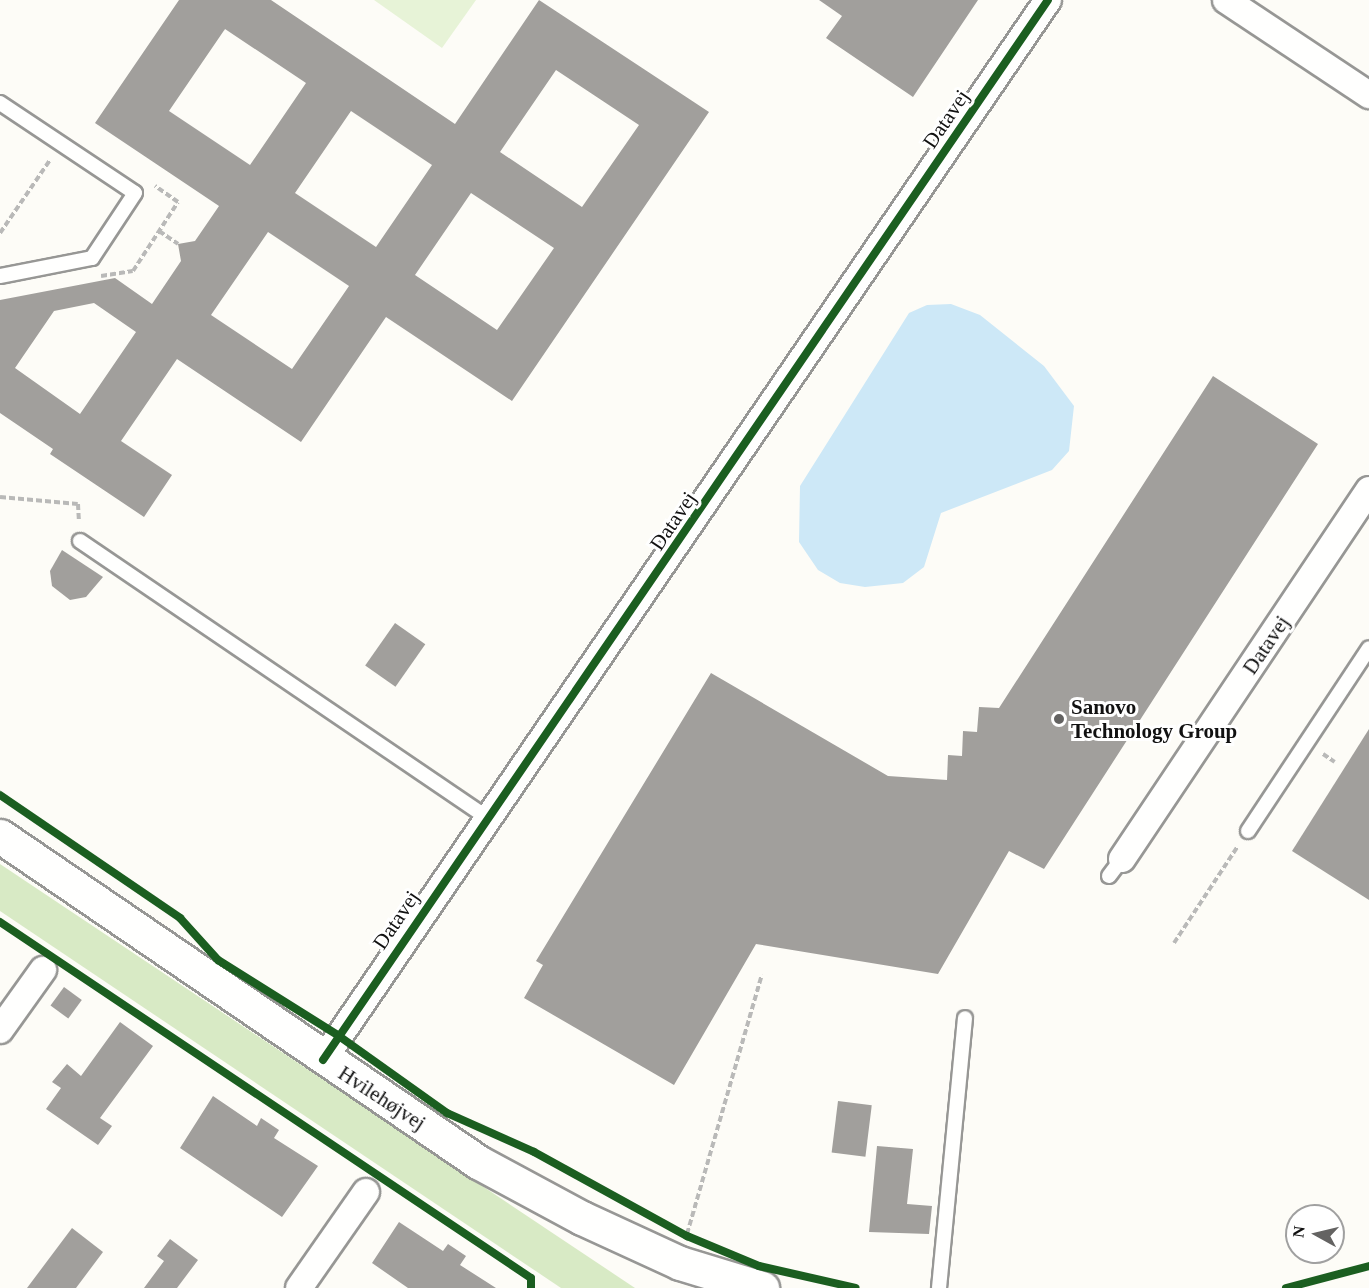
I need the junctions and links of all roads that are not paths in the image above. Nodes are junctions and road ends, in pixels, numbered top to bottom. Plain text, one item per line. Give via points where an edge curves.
1 (1048, 0) edge
2 (1226, 0) edge
3 (1369, 95) edge
4 (0, 103) edge
5 (0, 276) edge
6 (1369, 490) edge
7 (80, 541) road end
8 (1369, 648) edge
9 (488, 818) junction
10 (1248, 831) road end
11 (0, 836) edge
12 (1116, 867) dead end
13 (43, 970) dead end
14 (965, 1017) dead end
15 (0, 1030) edge
16 (322, 1060) junction
17 (366, 1192) dead end
18 (299, 1288) edge
19 (762, 1288) edge
20 (939, 1288) edge

1 - 9 street, Datavej
2 - 3 street
4 - 5 lane via 135,193 92,258
6 - 12 street, Datavej
7 - 9 lane
8 - 10 lane
9 - 16 street, Datavej
11 - 16 street, Hvilehøjvej
13 - 15 street
14 - 20 lane
16 - 19 street, Hvilehøjvej via 478,1162 582,1218 680,1263
17 - 18 street

